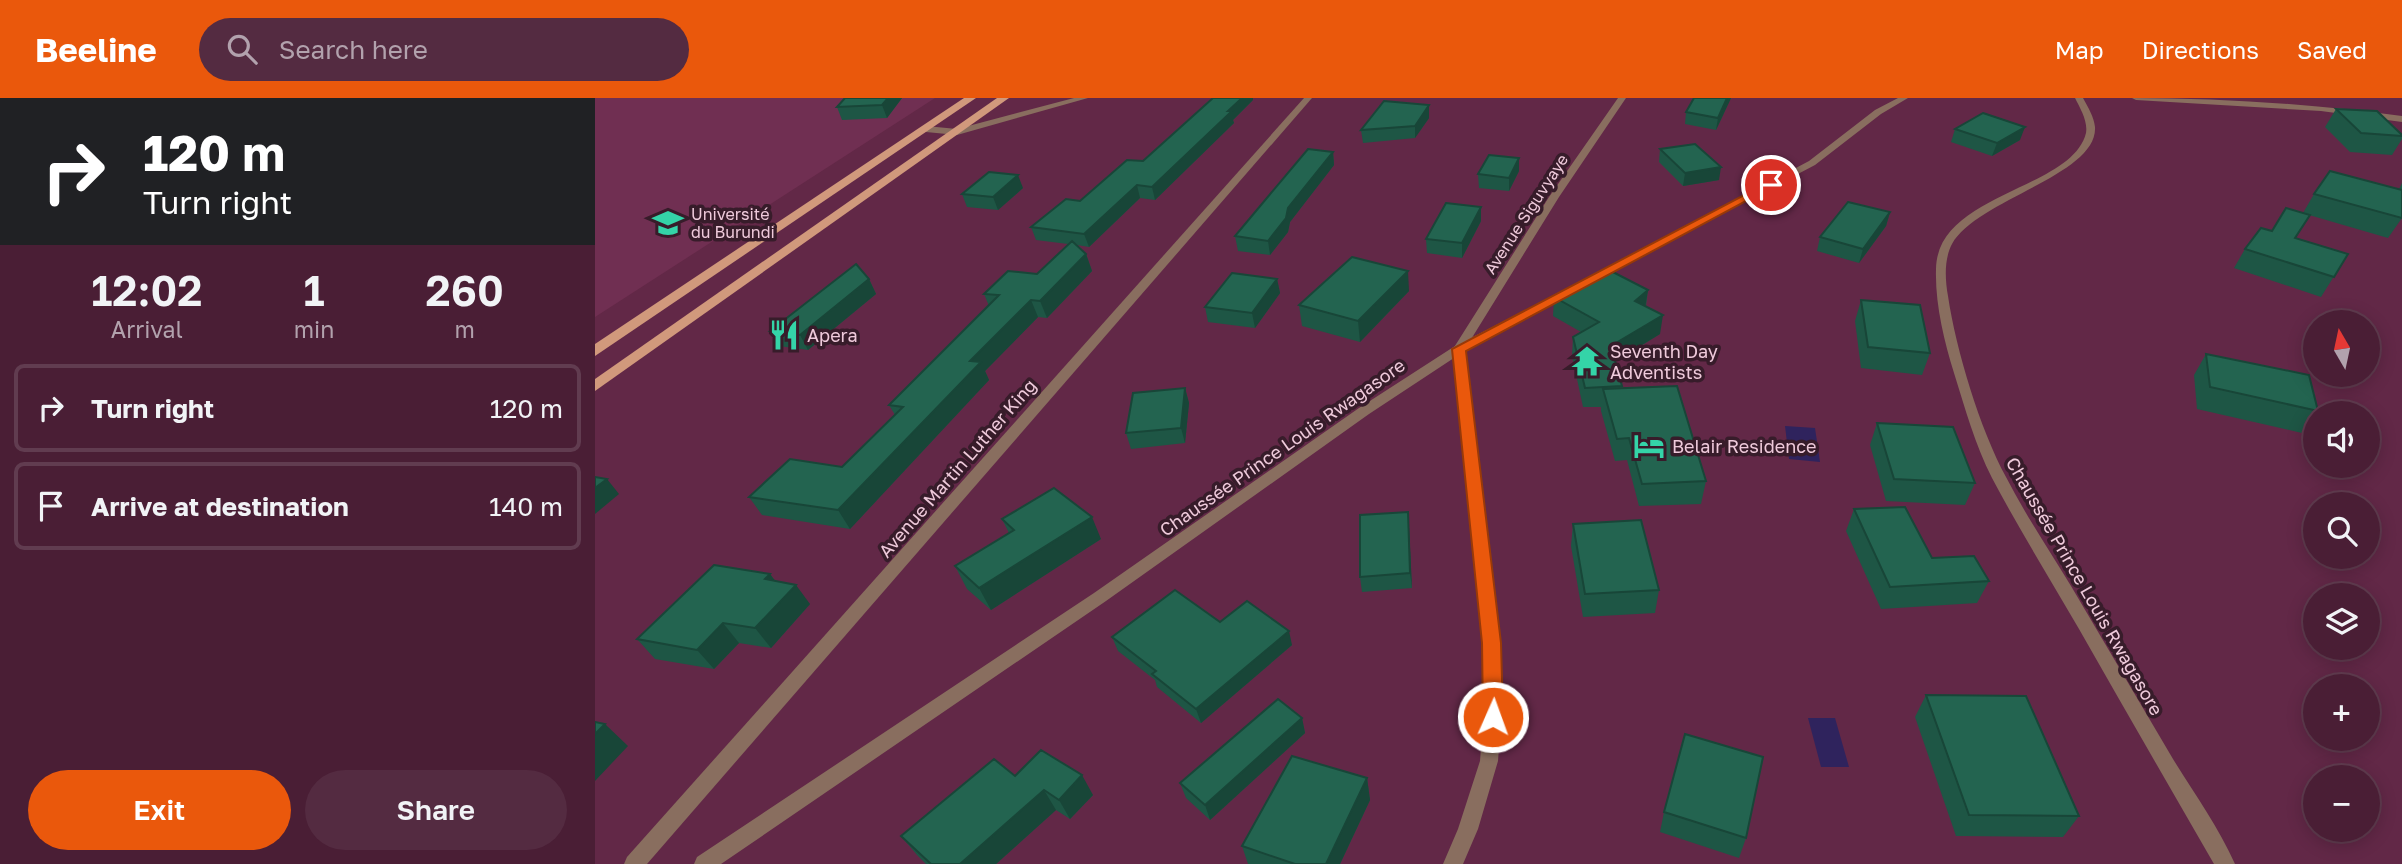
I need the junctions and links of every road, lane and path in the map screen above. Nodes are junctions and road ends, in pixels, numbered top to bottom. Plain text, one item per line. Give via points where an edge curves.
1 (971, 98) edge
2 (1004, 98) edge
3 (1084, 98) edge
4 (1308, 98) edge
5 (1622, 98) edge
6 (1904, 98) edge
7 (2079, 98) edge
8 (2136, 98) edge
9 (2402, 119) edge
10 (926, 129) junction
11 (957, 132) junction
12 (1459, 349) junction
13 (595, 351) edge
14 (595, 386) edge
15 (634, 864) edge
16 (704, 864) edge
17 (1453, 864) edge
18 (2225, 864) edge

1 - 10 main road
2 - 11 main road
3 - 11 street
4 - 15 street, Avenue Martin Luther King
5 - 12 street, Avenue Siguvyaye
6 - 12 street, Chaussée Prince Louis Rwagasore via 1878,112 1812,163
7 - 18 street, Chaussée Prince Louis Rwagasore via 2090,135 2077,159 1979,212 1946,244 1940,269 1953,350 1998,476
8 - 9 street via 2321,108
10 - 11 street
10 - 13 main road
11 - 14 main road
12 - 16 street, Chaussée Prince Louis Rwagasore
12 - 17 street via 1494,696 1489,761

